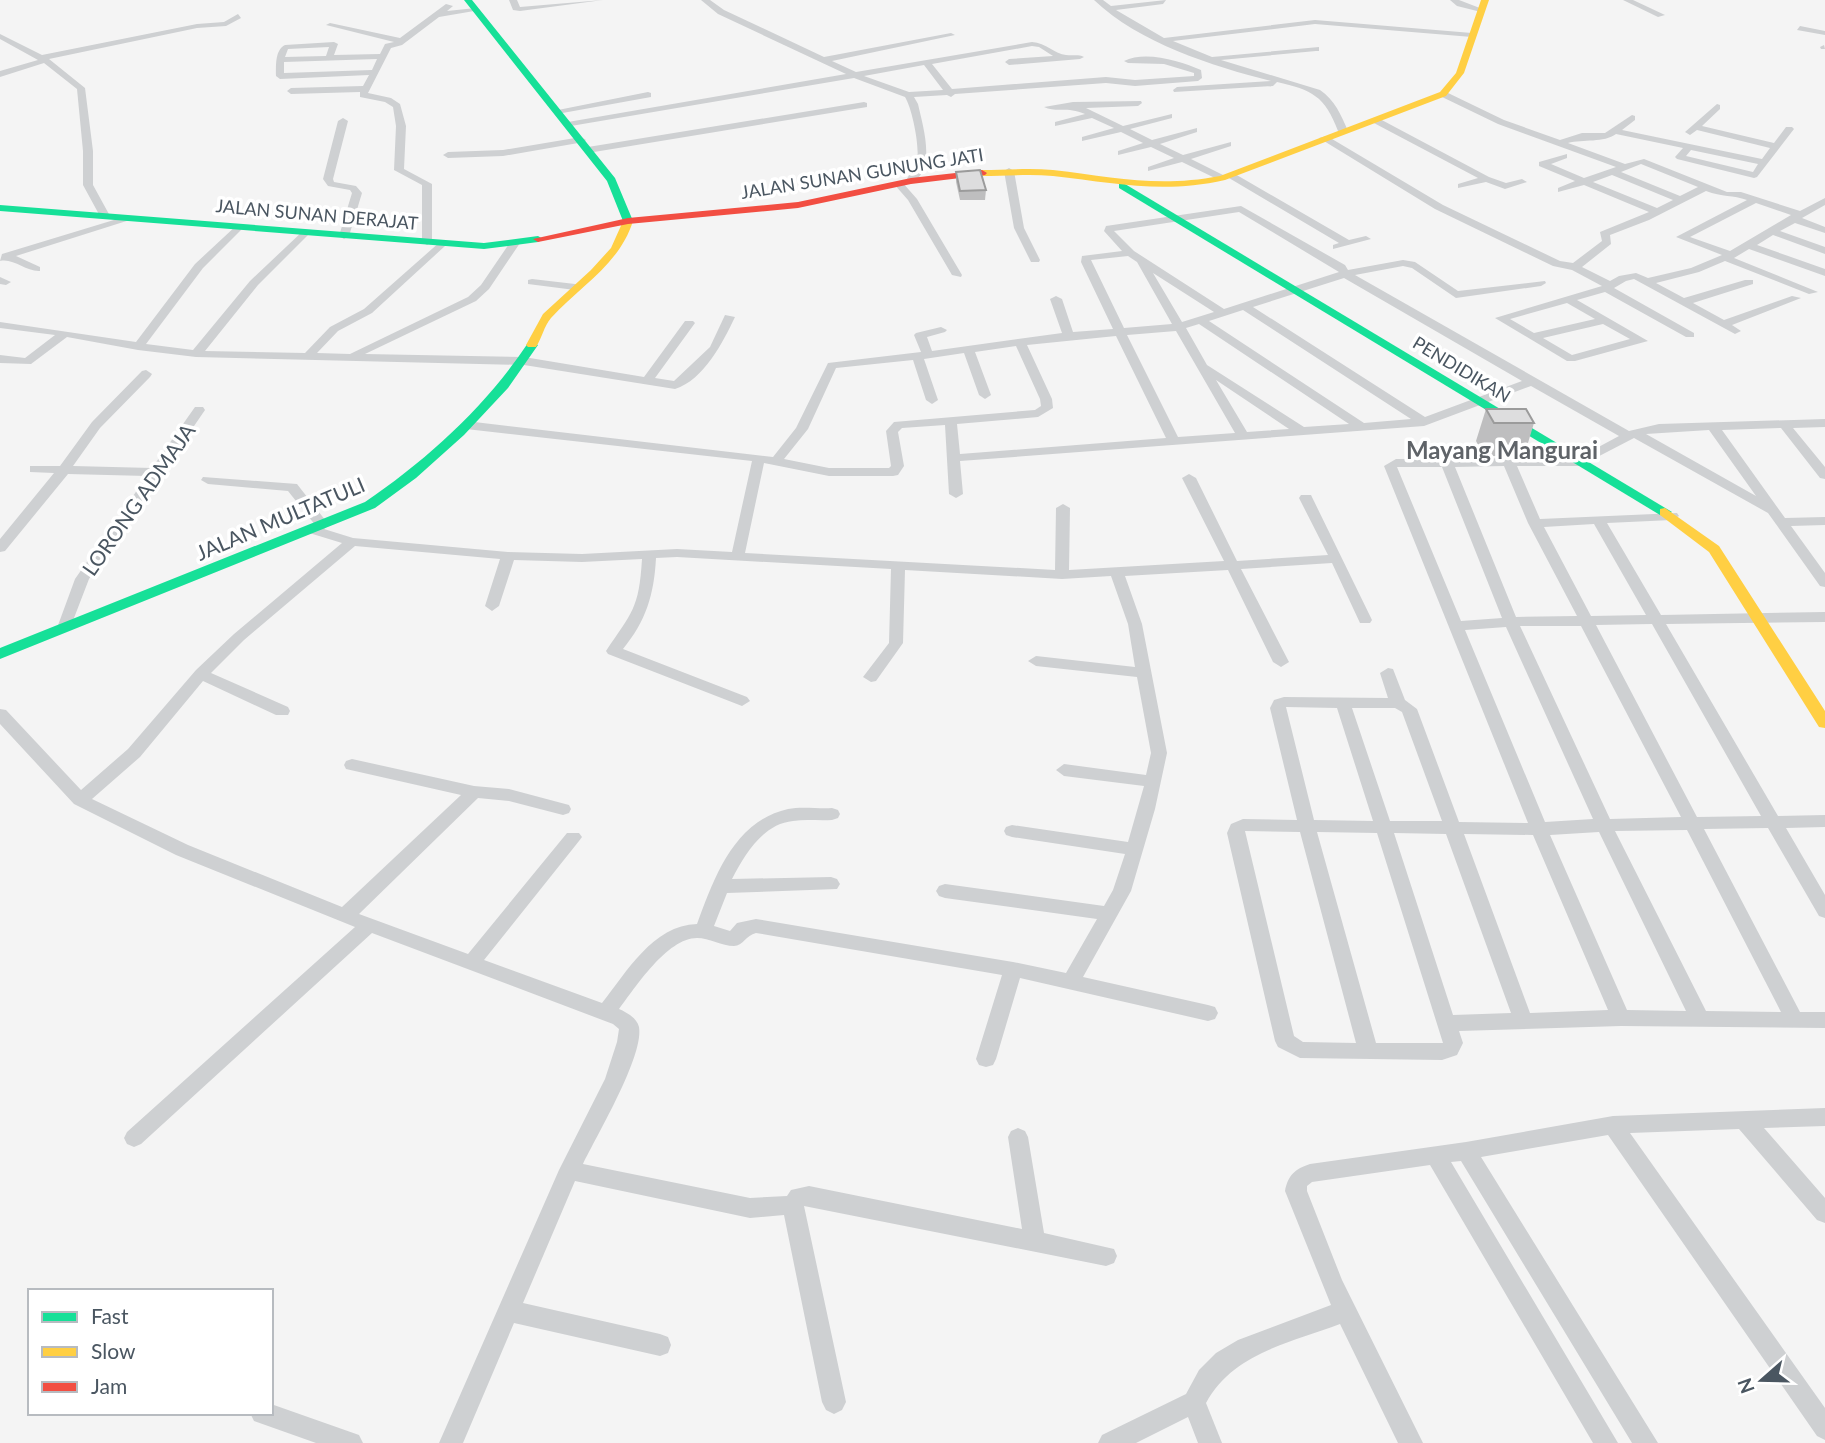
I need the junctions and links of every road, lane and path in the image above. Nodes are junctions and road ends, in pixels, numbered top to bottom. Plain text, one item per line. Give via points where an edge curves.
1 (513, 0) edge
2 (599, 0) edge
3 (1098, 0) edge
4 (1454, 0) edge
5 (1627, 0) edge
6 (1162, 1) edge
7 (712, 2) edge
8 (471, 3) edge
9 (1483, 5) edge
10 (449, 6) dead end
11 (1172, 8) dead end
12 (1108, 9) junction
13 (435, 15) junction
14 (1661, 15) dead end
15 (238, 16) dead end
16 (330, 25) dead end
17 (1272, 26) junction
18 (1800, 27) dead end
19 (1825, 33) edge
20 (951, 35) dead end
21 (1278, 35) dead end
22 (1472, 35) junction
23 (0, 36) edge
24 (1164, 40) junction
25 (401, 41) junction
26 (1284, 43) dead end
27 (1315, 48) dead end
28 (991, 51) junction
29 (1290, 51) junction
30 (383, 56) junction
31 (1080, 57) dead end
32 (329, 58) junction
33 (1061, 58) junction
34 (43, 59) junction
35 (1210, 59) junction
36 (280, 60) junction
37 (824, 60) junction
38 (1128, 61) dead end
39 (927, 64) junction
40 (1239, 69) junction
41 (374, 72) junction
42 (1198, 72) junction
43 (0, 74) edge
44 (1018, 74) junction
45 (857, 76) junction
46 (1283, 83) junction
47 (366, 89) junction
48 (290, 91) dead end
49 (947, 92) junction
50 (1148, 92) dead end
51 (1443, 94) junction
52 (648, 95) dead end
53 (908, 95) junction
54 (864, 105) dead end
55 (1073, 105) junction
56 (1048, 107) dead end
57 (1717, 107) dead end
58 (557, 111) junction
59 (1090, 116) junction
60 (1169, 116) dead end
61 (1632, 118) dead end
62 (1375, 120) junction
63 (343, 121) dead end
64 (1058, 124) dead end
65 (568, 125) junction
66 (1696, 127) junction
67 (1789, 129) dead end
68 (1119, 130) junction
69 (1194, 130) dead end
70 (1343, 131) junction
71 (1615, 131) junction
72 (1324, 138) junction
73 (1085, 139) dead end
74 (1560, 143) junction
75 (1150, 144) junction
76 (1228, 144) dead end
77 (1678, 144) junction
78 (584, 145) junction
79 (1689, 146) junction
80 (1775, 146) junction
81 (1121, 153) dead end
82 (448, 155) dead end
83 (1564, 156) dead end
84 (1183, 159) junction
85 (1764, 162) junction
86 (1625, 167) junction
87 (1151, 169) dead end
88 (1009, 171) junction
89 (1613, 172) junction
90 (1754, 175) junction
91 (1227, 177) junction
92 (1486, 179) junction
93 (905, 182) junction
94 (1522, 182) dead end
95 (1586, 182) junction
96 (1119, 184) junction
97 (1461, 186) dead end
98 (1706, 187) junction
99 (1561, 190) dead end
100 (1738, 194) junction
101 (1681, 200) junction
102 (1755, 200) junction
103 (1824, 204) edge
104 (0, 208) edge
105 (1657, 212) junction
106 (105, 216) junction
107 (1795, 216) junction
108 (131, 218) junction
109 (1177, 220) junction
110 (628, 221) junction
111 (238, 227) junction
112 (1825, 230) edge
113 (1771, 231) junction
114 (304, 233) junction
115 (344, 236) junction
116 (1366, 239) dead end
117 (434, 243) junction
118 (515, 243) junction
119 (1348, 244) junction
120 (1748, 245) junction
121 (1825, 251) edge
122 (1130, 253) junction
123 (1318, 253) junction
124 (3, 257) edge
125 (1728, 257) junction
126 (1035, 260) dead end
127 (1141, 260) junction
128 (1575, 267) junction
129 (36, 268) dead end
130 (1825, 272) edge
131 (1345, 274) junction
132 (957, 275) dead end
133 (532, 282) dead end
134 (1647, 282) junction
135 (1749, 282) dead end
136 (1541, 283) dead end
137 (575, 287) junction
138 (1608, 287) junction
139 (1294, 290) junction
140 (1813, 292) dead end
141 (1796, 298) dead end
142 (1056, 299) dead end
143 (1568, 299) junction
144 (1684, 302) junction
145 (1245, 307) junction
146 (1224, 314) junction
147 (729, 317) dead end
148 (1605, 320) junction
149 (1202, 321) junction
150 (689, 323) dead end
151 (1723, 324) junction
152 (0, 325) edge
153 (1179, 327) junction
154 (941, 330) dead end
155 (1735, 331) dead end
156 (1120, 332) junction
157 (65, 333) junction
158 (1690, 335) dead end
159 (1069, 336) junction
160 (1534, 337) junction
161 (1020, 342) junction
162 (138, 347) junction
163 (968, 349) junction
164 (196, 354) junction
165 (309, 355) junction
166 (923, 355) junction
167 (350, 356) junction
168 (0, 359) edge
169 (524, 360) junction
170 (1202, 366) junction
171 (146, 374) dead end
172 (647, 381) junction
173 (1532, 382) junction
174 (985, 395) dead end
175 (932, 400) dead end
176 (1481, 402) junction
177 (199, 410) dead end
178 (951, 421) junction
179 (1424, 422) junction
180 (1783, 423) junction
181 (1825, 423) edge
182 (466, 425) junction
183 (1712, 425) junction
184 (1363, 428) junction
185 (1303, 432) junction
186 (1631, 434) junction
187 (1243, 436) junction
188 (1173, 440) junction
189 (759, 458) junction
190 (954, 458) junction
191 (776, 461) junction
192 (1580, 462) junction
193 (1447, 463) junction
194 (1509, 463) junction
195 (35, 469) dead end
196 (63, 471) junction
197 (156, 472) junction
198 (1825, 475) edge
199 (1189, 478) dead end
200 (208, 480) dead end
201 (956, 494) dead end
202 (1306, 498) dead end
203 (1063, 508) dead end
204 (1772, 511) junction
205 (1672, 516) junction
206 (1598, 519) junction
207 (1782, 522) junction
208 (1825, 522) edge
209 (1535, 523) junction
210 (316, 527) junction
211 (352, 542) junction
212 (0, 548) edge
213 (649, 554) junction
214 (508, 555) junction
215 (738, 555) junction
216 (1337, 559) junction
217 (1234, 565) junction
218 (898, 566) junction
219 (1118, 573) junction
220 (1062, 575) junction
221 (1825, 583) edge
222 (492, 606) dead end
223 (1755, 617) junction
224 (1825, 617) edge
225 (1365, 620) dead end
226 (1658, 621) junction
227 (1511, 622) junction
228 (1586, 622) junction
229 (1454, 626) junction
230 (64, 628) junction
231 (0, 654) edge
232 (1036, 661) dead end
233 (1281, 662) dead end
234 (1145, 673) junction
235 (1388, 673) dead end
236 (201, 674) junction
237 (872, 677) dead end
238 (742, 702) dead end
239 (1343, 703) junction
240 (1398, 703) junction
241 (282, 711) dead end
242 (0, 715) edge
243 (1825, 723) edge
244 (352, 765) dead end
245 (1064, 770) dead end
246 (1154, 782) junction
247 (474, 792) junction
248 (80, 800) junction
249 (563, 809) dead end
250 (832, 814) dead end
251 (1825, 821) edge
252 (1690, 823) junction
253 (1773, 823) junction
254 (1604, 825) junction
255 (1307, 826) junction
256 (1381, 826) junction
257 (1454, 829) junction
258 (1539, 829) junction
259 (1012, 831) dead end
260 (573, 837) dead end
261 (1135, 849) junction
262 (831, 884) dead end
263 (720, 886) junction
264 (945, 891) dead end
265 (1825, 911) edge
266 (1110, 914) junction
267 (345, 916) junction
268 (369, 925) junction
269 (703, 932) junction
270 (472, 962) junction
271 (1013, 969) junction
272 (1070, 983) junction
273 (605, 1013) junction
274 (1208, 1013) dead end
275 (1621, 1018) junction
276 (1700, 1018) junction
277 (1523, 1019) junction
278 (1795, 1020) junction
279 (1825, 1020) edge
280 (1448, 1023) junction
281 (1368, 1051) junction
282 (986, 1059) dead end
283 (1825, 1117) edge
284 (1743, 1119) junction
285 (1613, 1125) junction
286 (1018, 1137) dead end
287 (134, 1138) dead end
288 (1466, 1151) junction
289 (1435, 1154) junction
290 (569, 1170) junction
291 (793, 1205) junction
292 (1825, 1213) edge
293 (1035, 1242) junction
294 (1107, 1256) dead end
295 (510, 1311) junction
296 (1345, 1311) junction
297 (1583, 1341) junction
298 (660, 1345) dead end
299 (1551, 1349) junction
300 (834, 1402) dead end
301 (1194, 1402) junction
302 (268, 1415) edge
303 (1825, 1428) edge
304 (351, 1443) edge
305 (451, 1443) edge
306 (1110, 1443) edge
307 (1210, 1443) edge
308 (1411, 1443) edge
309 (1606, 1443) edge
310 (1646, 1443) edge

1 - 2 street via 520,9
3 - 12 street
4 - 9 street via 1460,5
5 - 14 street
6 - 11 street
6 - 12 street
7 - 37 street via 721,12
8 - 13 street
8 - 58 street
9 - 22 street
10 - 13 street
12 - 24 street
13 - 25 street
15 - 34 street via 226,24
16 - 25 street
17 - 21 street
17 - 22 street via 1338,22
17 - 24 street
18 - 19 street
20 - 37 street
22 - 51 street via 1460,73
23 - 34 street
24 - 35 street
25 - 30 street via 388,46
26 - 29 street
27 - 29 street
28 - 33 street via 1037,43
28 - 39 street
28 - 44 street
29 - 35 street
30 - 32 street
30 - 41 street
31 - 33 street
32 - 36 street
32 - 36 street via 334,44 285,47
33 - 44 street
34 - 43 street
34 - 106 street via 83,92 88,185
35 - 40 street
36 - 41 street via 280,76
37 - 45 street
38 - 42 street via 1157,59
39 - 44 street
39 - 45 street
39 - 49 street
40 - 42 street
40 - 46 street
41 - 47 street
42 - 44 street via 1198,78 1135,83
44 - 49 street
45 - 53 street
45 - 65 street
46 - 50 street
46 - 70 street via 1300,85 1326,99
47 - 48 street
47 - 117 street via 366,97 397,106 399,170 427,184
49 - 53 street
51 - 62 street, JALAN SUNAN GUNUNG JATI
51 - 74 street
52 - 58 street
53 - 93 street via 914,104 922,159
54 - 78 street
55 - 56 street
55 - 59 street
55 - 59 street via 1138,103
57 - 66 street
58 - 65 street
59 - 64 street
59 - 68 street
60 - 68 street
61 - 71 street
62 - 70 street, JALAN SUNAN GUNUNG JATI
62 - 92 street
63 - 115 street via 328,179 357,193
65 - 78 street
66 - 77 street
66 - 80 street
67 - 80 street
68 - 73 street
68 - 75 street
69 - 75 street
70 - 72 street, JALAN SUNAN GUNUNG JATI
71 - 74 street
71 - 77 street
72 - 91 street, JALAN SUNAN GUNUNG JATI
72 - 128 street via 1440,207 1558,264
74 - 86 street
75 - 81 street
75 - 84 street
76 - 84 street
77 - 79 street
78 - 82 street
78 - 110 street via 612,180
79 - 85 street
79 - 90 street via 1680,157
80 - 85 street
83 - 95 street via 1542,164
84 - 87 street
84 - 91 street
85 - 90 street
86 - 89 street
86 - 98 street via 1641,161
88 - 93 street, JALAN SUNAN GUNUNG JATI
88 - 96 street, JALAN SUNAN GUNUNG JATI
88 - 126 street via 1019,228
89 - 95 street
89 - 101 street
90 - 100 street
91 - 96 street, JALAN SUNAN GUNUNG JATI via 1174,185
91 - 119 street
92 - 94 street via 1505,186
92 - 97 street
93 - 110 street, JALAN SUNAN GUNUNG JATI via 798,205
93 - 132 street
95 - 99 street
95 - 105 street
96 - 109 street, PENDIDIKAN
98 - 100 street via 1726,195
98 - 101 street
100 - 102 street
101 - 105 street
102 - 107 street
102 - 125 street via 1681,237
103 - 107 street
104 - 106 street, JALAN SUNAN DERAJAT
105 - 128 street via 1604,234 1607,242
106 - 108 street, JALAN SUNAN DERAJAT
107 - 112 street
107 - 113 street
108 - 111 street, JALAN SUNAN DERAJAT
108 - 124 street
109 - 122 street via 1110,228
109 - 123 street via 1241,209
109 - 139 street, PENDIDIKAN
110 - 118 street, JALAN SUNAN DERAJAT
110 - 137 street, JALAN MULTATULI via 625,237 610,256
111 - 114 street, JALAN SUNAN DERAJAT
111 - 162 street via 199,266
113 - 120 street
113 - 121 street
114 - 115 street, JALAN SUNAN DERAJAT
114 - 164 street via 254,283
115 - 117 street, JALAN SUNAN DERAJAT
116 - 119 street
117 - 118 street, JALAN SUNAN DERAJAT
117 - 165 street via 368,311 334,329
118 - 167 street via 472,299
119 - 123 street
120 - 125 street
120 - 130 street
122 - 127 street
122 - 156 street via 1086,258
123 - 131 street
124 - 129 street
125 - 134 street
125 - 140 street
127 - 146 street
127 - 153 street
128 - 138 street
131 - 136 street via 1409,263 1455,295
131 - 139 street
131 - 173 street
133 - 137 street
134 - 138 street via 1633,276
134 - 144 street
135 - 144 street
137 - 169 street, JALAN MULTATULI via 545,318
138 - 143 street
138 - 158 street
139 - 145 street
139 - 176 street, PENDIDIKAN
141 - 151 street
142 - 159 street
143 - 148 street
143 - 160 street via 1502,318
144 - 151 street
145 - 146 street
145 - 179 street
146 - 149 street
147 - 172 street via 715,348 682,382
148 - 160 street
148 - 160 street via 1643,342 1571,359
149 - 153 street
149 - 184 street
150 - 172 street
151 - 155 street
152 - 157 street
153 - 156 street
153 - 170 street
154 - 166 street via 920,335
156 - 159 street
156 - 188 street
157 - 162 street
157 - 168 street via 27,362
159 - 161 street
161 - 163 street
161 - 178 street via 1047,408 1038,413
162 - 164 street
163 - 166 street
163 - 174 street
164 - 165 street
165 - 167 street
166 - 175 street
166 - 191 street via 830,367 802,429
167 - 169 street
169 - 172 street
169 - 182 street, JALAN MULTATULI
170 - 185 street
170 - 187 street
171 - 196 street via 96,425
173 - 176 street
173 - 186 street
176 - 179 street
176 - 192 street, PENDIDIKAN
177 - 197 street, LORONG ADMAJA
178 - 190 street
178 - 191 street via 893,427 898,466 893,472 829,472
179 - 184 street
180 - 181 street
180 - 183 street
180 - 198 street
182 - 189 street
182 - 210 street, JALAN MULTATULI via 388,494
183 - 186 street
183 - 204 street
184 - 185 street
185 - 187 street
186 - 192 street
186 - 204 street
187 - 188 street
188 - 190 street
189 - 191 street
189 - 215 street
190 - 201 street
192 - 194 street
192 - 205 street, PENDIDIKAN
193 - 194 street
193 - 227 street
193 - 229 street via 1390,466
194 - 209 street
195 - 196 street
196 - 197 street
196 - 212 street
197 - 230 street, LORONG ADMAJA via 82,579
199 - 217 street
200 - 210 street via 292,487
202 - 216 street
203 - 220 street
204 - 207 street
205 - 206 street
205 - 223 street, PENDIDIKAN via 1714,549
206 - 209 street
206 - 226 street
207 - 208 street
207 - 221 street
209 - 228 street
210 - 211 street
210 - 230 street, JALAN MULTATULI
211 - 214 street
211 - 236 street
213 - 214 street via 582,558
213 - 215 street
213 - 238 street via 644,608 613,651
214 - 222 street
215 - 218 street
216 - 217 street
216 - 225 street
217 - 219 street
217 - 233 street
218 - 220 street
218 - 237 street via 896,643
219 - 220 street
219 - 234 street
223 - 224 street
223 - 226 street
223 - 243 street, PENDIDIKAN
226 - 228 street
226 - 253 street
227 - 228 street
227 - 229 street
227 - 254 street
228 - 252 street
229 - 258 street
230 - 231 street, JALAN MULTATULI
232 - 234 street
234 - 246 street via 1159,753
235 - 240 street
236 - 241 street
236 - 248 street via 134,753
239 - 240 street
239 - 255 street via 1279,704
239 - 256 street
240 - 257 street via 1409,709
242 - 248 street
244 - 247 street
245 - 246 street
246 - 261 street
247 - 249 street via 509,795
247 - 267 street
248 - 267 street via 182,850
250 - 263 street via 789,815 771,821 746,842
251 - 253 street
252 - 253 street
252 - 254 street
252 - 278 street
253 - 265 street
254 - 258 street
254 - 276 street
255 - 256 street
255 - 281 street
255 - 281 street via 1237,828 1285,1041 1300,1050
256 - 257 street
256 - 280 street
257 - 258 street
257 - 277 street
258 - 275 street
259 - 261 street
260 - 270 street
261 - 266 street
262 - 263 street
263 - 269 street
264 - 266 street
266 - 272 street
267 - 268 street
268 - 270 street
268 - 287 street
269 - 271 street via 733,939 743,928 756,926
269 - 273 street via 686,932 666,943
270 - 273 street
271 - 272 street
271 - 282 street
272 - 274 street
273 - 290 street via 621,1018 629,1027 629,1037
275 - 276 street
275 - 277 street
276 - 278 street
277 - 280 street
278 - 279 street
280 - 281 street via 1453,1043 1442,1052
283 - 284 street
284 - 285 street
284 - 292 street
285 - 288 street
285 - 303 street
286 - 293 street
288 - 289 street
288 - 297 street
289 - 296 street via 1310,1173 1297,1182 1301,1207
289 - 299 street
290 - 291 street via 750,1208
290 - 295 street
291 - 293 street via 798,1197 809,1196
291 - 300 street
293 - 294 street
295 - 298 street
295 - 305 street
296 - 301 street via 1246,1348 1224,1361 1207,1378
296 - 308 street
297 - 299 street
297 - 310 street
299 - 309 street
301 - 306 street
301 - 307 street
302 - 304 street

